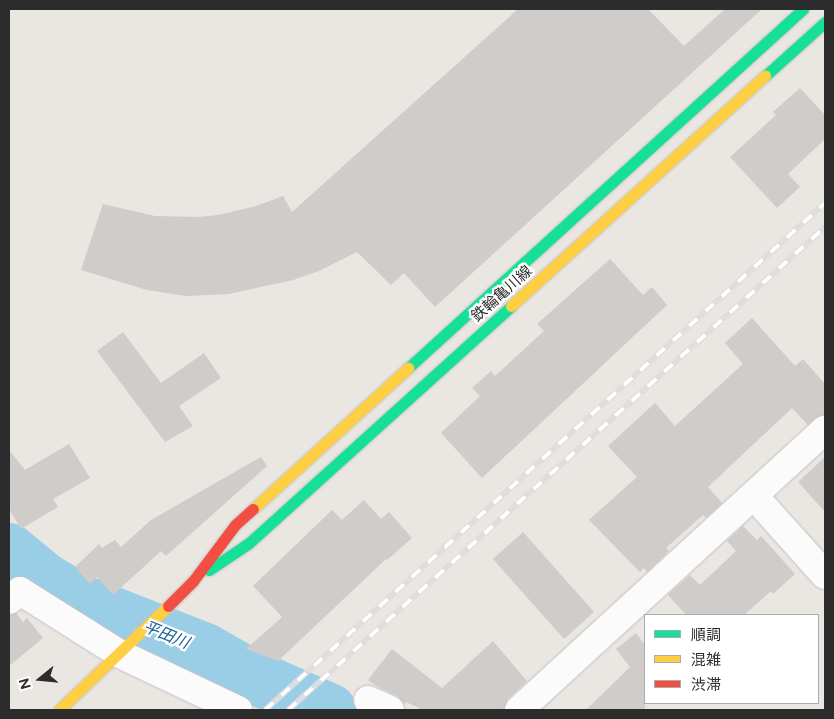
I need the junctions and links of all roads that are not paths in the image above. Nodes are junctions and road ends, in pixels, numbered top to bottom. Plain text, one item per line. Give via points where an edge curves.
1 (803, 9) edge
2 (825, 22) edge
3 (825, 430) edge
4 (754, 496) junction
5 (825, 574) edge
6 (192, 581) junction
7 (9, 600) edge
8 (124, 650) junction
9 (59, 710) edge
10 (238, 710) edge
11 (519, 710) edge

1 - 6 main road, 鉄輪亀川線 via 235,525
2 - 6 main road, 鉄輪亀川線 via 250,543
3 - 4 street
4 - 5 street
4 - 11 street
6 - 8 main road, 鉄輪亀川線
7 - 8 street via 20,591
8 - 9 main road, 鉄輪亀川線
8 - 10 street

